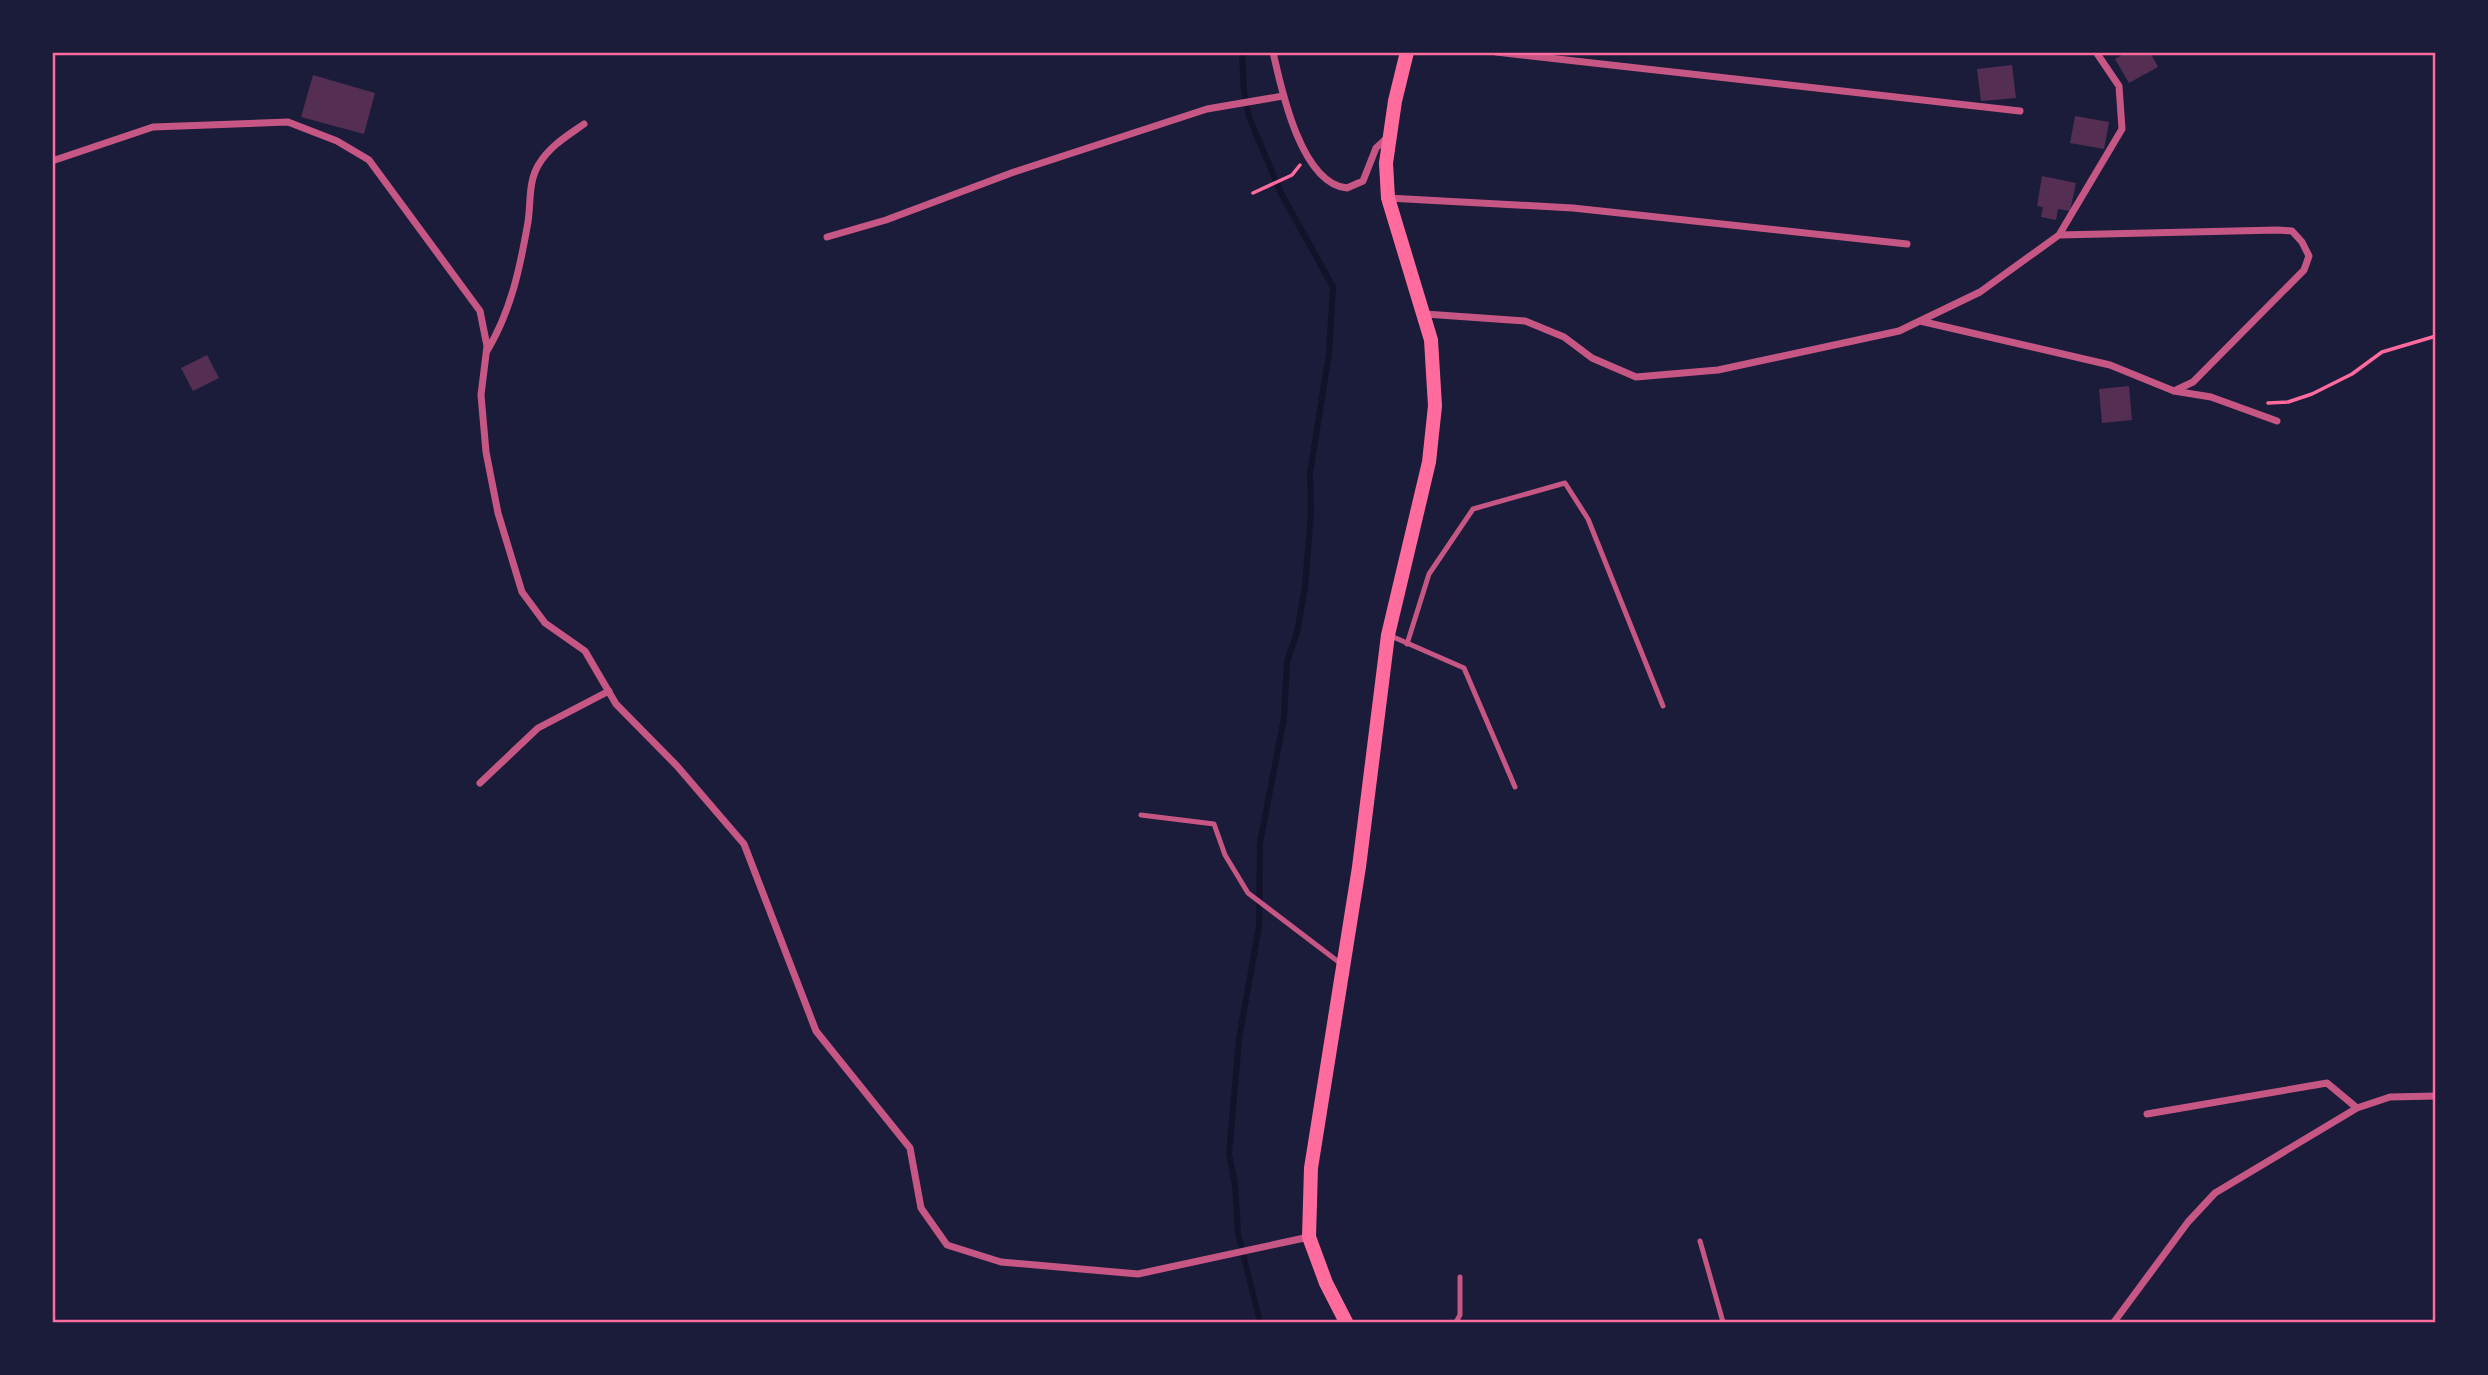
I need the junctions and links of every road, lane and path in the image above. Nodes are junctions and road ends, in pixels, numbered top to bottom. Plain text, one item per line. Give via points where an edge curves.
1 (1273, 52) edge
2 (1407, 52) edge
3 (1496, 52) edge
4 (2096, 52) edge
5 (1283, 96) junction
6 (2020, 111) dead end
7 (584, 124) dead end
8 (1390, 135) junction
9 (52, 161) edge
10 (1289, 177) dead end
11 (1253, 193) dead end
12 (1388, 198) junction
13 (2059, 235) junction
14 (827, 237) dead end
15 (1907, 244) dead end
16 (1425, 314) junction
17 (1920, 321) junction
18 (2435, 336) edge
19 (485, 355) junction
20 (2174, 391) junction
21 (2266, 403) dead end
22 (2277, 421) dead end
23 (1388, 635) junction
24 (1407, 644) junction
25 (609, 691) junction
26 (1663, 706) dead end
27 (480, 783) dead end
28 (1515, 787) dead end
29 (1141, 815) dead end
30 (1344, 965) junction
31 (2435, 1096) edge
32 (2357, 1108) junction
33 (2147, 1114) dead end
34 (1310, 1237) junction
35 (1700, 1241) dead end
36 (1460, 1277) dead end
37 (1346, 1322) edge
38 (1456, 1322) edge
39 (1723, 1322) edge
40 (2114, 1322) edge

1 - 5 street
2 - 8 main road
3 - 6 street
4 - 13 street via 2119,86 2122,129
5 - 8 street via 1315,167 1342,188 1358,185 1368,173 1376,148
5 - 14 street via 1232,103
7 - 19 street via 550,149 537,166 517,281 501,328
8 - 12 main road
9 - 19 street via 153,127 288,122 337,141 369,160 480,311
10 - 11 path
12 - 15 street via 1573,208
12 - 16 main road
13 - 17 street via 1980,292
13 - 20 street via 2278,230 2292,231 2302,242 2309,256 2304,270 2193,382
16 - 17 street via 1525,321 1636,377 1718,370 1899,331
16 - 23 main road via 1434,358 1432,443
17 - 20 street via 2110,365
18 - 21 path via 2382,352 2312,394
19 - 25 street via 481,395 485,452 522,592 545,622 585,651
20 - 22 street via 2211,397
23 - 24 lane
23 - 30 main road
24 - 26 lane via 1429,574 1473,509 1565,484 1588,519
24 - 28 lane via 1464,668
25 - 27 street via 538,728
25 - 34 street via 744,844 816,1031 910,1148 921,1209 947,1245 1001,1262 1138,1274
29 - 30 lane via 1214,824 1225,855 1249,894
30 - 34 main road via 1311,1168
31 - 32 street via 2390,1097
32 - 33 street via 2327,1083
32 - 40 street via 2215,1193
34 - 37 main road
35 - 39 lane
36 - 38 lane

